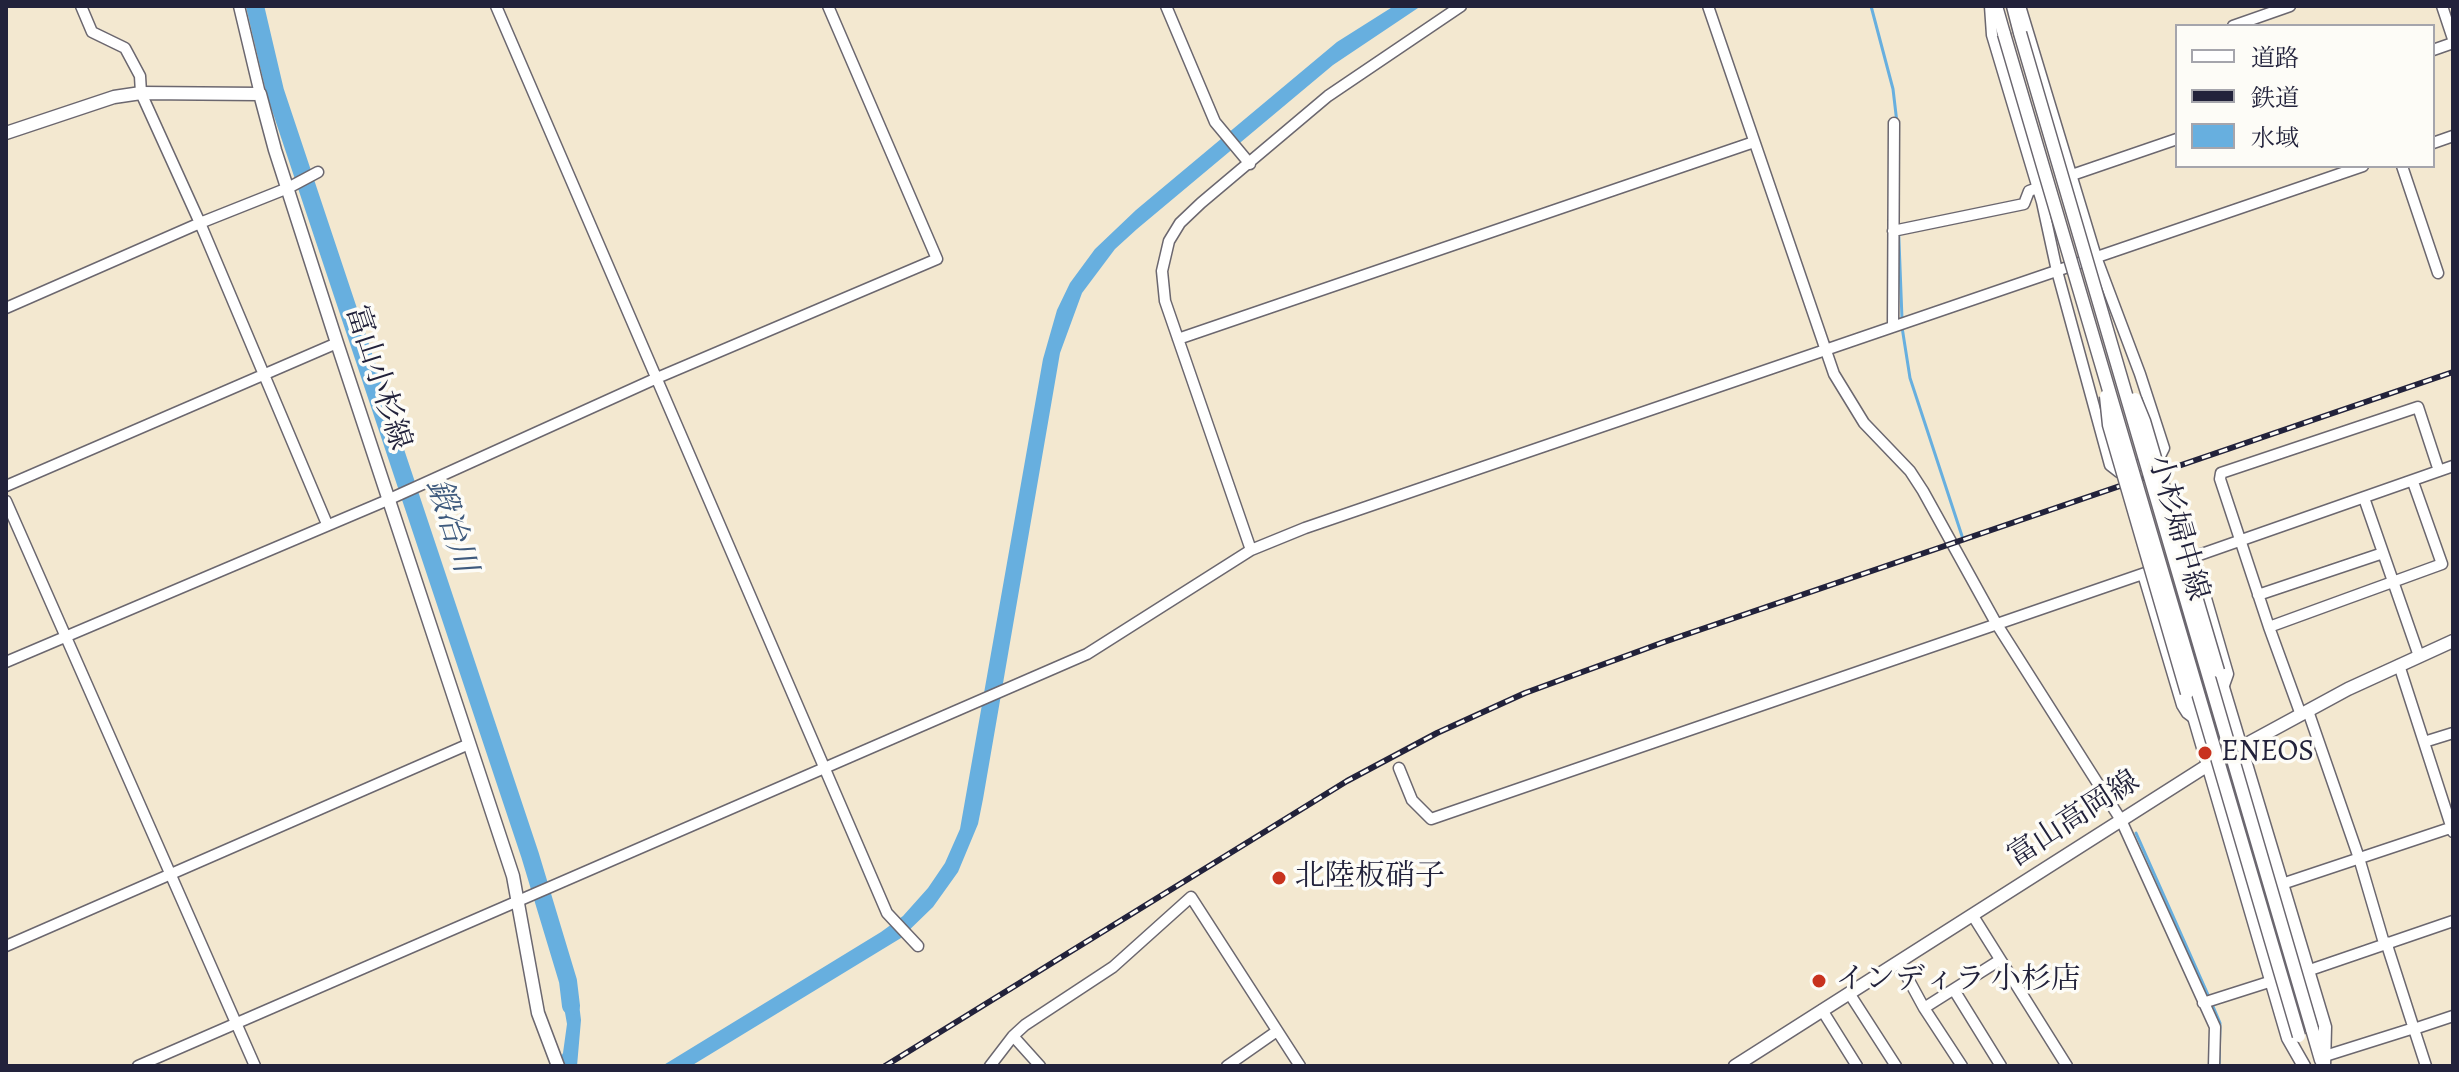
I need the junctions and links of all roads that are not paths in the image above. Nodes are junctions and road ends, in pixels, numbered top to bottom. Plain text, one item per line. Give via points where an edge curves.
1 (81, 6) edge
2 (239, 6) edge
3 (496, 6) edge
4 (828, 6) edge
5 (1166, 6) edge
6 (1461, 6) edge
7 (1708, 6) edge
8 (1993, 6) edge
9 (2013, 6) edge
10 (2020, 6) edge
11 (2290, 6) edge
12 (2442, 6) edge
13 (2239, 24) edge
14 (2453, 41) edge
15 (141, 93) junction
16 (260, 94) junction
17 (1894, 123) dead end
18 (6, 133) edge
19 (2175, 140) edge
20 (1754, 142) junction
21 (1250, 164) junction
22 (2357, 168) edge
23 (2403, 168) edge
24 (318, 172) dead end
25 (2072, 175) junction
26 (292, 185) junction
27 (2037, 188) junction
28 (200, 223) junction
29 (1893, 231) junction
30 (2096, 257) junction
31 (2057, 271) junction
32 (2438, 273) dead end
33 (6, 308) edge
34 (1893, 327) junction
35 (1178, 339) junction
36 (337, 343) junction
37 (1825, 351) junction
38 (2117, 360) junction
39 (2102, 365) junction
40 (262, 375) junction
41 (657, 378) junction
42 (2453, 466) edge
43 (2439, 471) junction
44 (2413, 482) junction
45 (6, 486) edge
46 (391, 498) junction
47 (2364, 498) junction
48 (6, 501) edge
49 (327, 524) junction
50 (2240, 541) junction
51 (1251, 550) junction
52 (2383, 553) junction
53 (2194, 557) junction
54 (2143, 574) junction
55 (2394, 581) junction
56 (2258, 595) junction
57 (1996, 623) junction
58 (2269, 627) junction
59 (66, 636) junction
60 (2453, 641) edge
61 (2419, 656) junction
62 (6, 662) edge
63 (2399, 665) junction
64 (2223, 688) junction
65 (2305, 713) junction
66 (2195, 719) junction
67 (2453, 733) edge
68 (2424, 742) junction
69 (469, 744) junction
70 (2243, 747) junction
71 (2208, 765) junction
72 (824, 768) junction
73 (1399, 768) dead end
74 (2121, 820) junction
75 (2453, 829) edge
76 (2359, 858) junction
77 (169, 875) junction
78 (2282, 884) junction
79 (524, 899) junction
80 (1973, 916) junction
81 (2453, 921) edge
82 (2385, 942) junction
83 (6, 946) edge
84 (918, 946) dead end
85 (2000, 960) junction
86 (1899, 962) junction
87 (2307, 971) junction
88 (2272, 981) junction
89 (1954, 990) junction
90 (1849, 993) junction
91 (2203, 1003) junction
92 (1924, 1008) junction
93 (1822, 1010) junction
94 (2453, 1016) edge
95 (237, 1023) junction
96 (2414, 1028) junction
97 (1277, 1031) junction
98 (1013, 1036) junction
99 (556, 1063) edge
100 (2324, 1063) edge
101 (2302, 1065) edge
102 (138, 1066) edge
103 (255, 1066) edge
104 (990, 1066) edge
105 (1040, 1066) edge
106 (1227, 1066) edge
107 (1300, 1066) edge
108 (1735, 1066) edge
109 (1857, 1066) edge
110 (1896, 1066) edge
111 (1962, 1066) edge
112 (2001, 1066) edge
113 (2067, 1066) edge
114 (2214, 1066) edge
115 (2426, 1066) edge

1 - 15 street via 92,32 125,48 140,76
2 - 16 street
3 - 41 street
4 - 41 street via 937,259
5 - 21 street via 1215,122
6 - 21 street via 1328,96
7 - 20 street
8 - 27 street via 1992,35
8 - 39 main road, 小杉婦中線, bridge
9 - 38 main road, 小杉婦中線, bridge
10 - 25 street
11 - 13 street
12 - 14 street
15 - 16 main road
15 - 18 main road
15 - 28 street
16 - 26 main road, 富山小杉線
17 - 29 street
19 - 25 street
20 - 35 street
20 - 37 street
21 - 35 street via 1180,223 1169,241 1162,271
22 - 30 street
23 - 32 street
24 - 26 street
25 - 30 street
26 - 28 street
26 - 36 main road, 富山小杉線
27 - 29 street via 2029,191 2024,204
27 - 31 street
28 - 33 street
28 - 40 street
29 - 34 street
30 - 31 street
30 - 31 street via 2164,448 2159,458 2119,472 2110,465
31 - 34 street
34 - 37 street
35 - 51 street
36 - 40 street
36 - 46 main road, 富山小杉線
37 - 51 street
37 - 57 street via 1864,423 1923,491
38 - 64 main road, bridge via 2144,421
38 - 100 main road, 小杉婦中線, bridge
39 - 66 main road, bridge via 2109,425
39 - 101 main road, 小杉婦中線, bridge via 2299,1036
40 - 45 street
40 - 49 street
41 - 46 street
41 - 72 street
42 - 43 street
43 - 44 street
43 - 50 street via 2418,407 2221,473
44 - 47 street
44 - 55 street via 2442,564
46 - 49 street
46 - 69 main road, 富山小杉線
47 - 50 street
47 - 52 street
48 - 59 street
49 - 59 street
50 - 53 street
50 - 56 street
51 - 72 street via 1087,654
52 - 55 street
52 - 56 street
53 - 54 street
53 - 64 street via 2228,674
54 - 57 street
54 - 66 street via 2182,705
55 - 58 street
55 - 61 street
56 - 58 street
57 - 73 street via 1431,819 1412,800
57 - 74 street
58 - 65 street
59 - 62 street
59 - 77 street
60 - 61 main road, 富山高岡線
61 - 63 main road, 富山高岡線
63 - 65 main road, 富山高岡線
63 - 68 street
64 - 70 main road
65 - 70 main road, 富山高岡線
65 - 76 street
66 - 71 main road
67 - 68 street
68 - 75 street
69 - 77 street
69 - 79 main road, 富山小杉線
70 - 71 main road, 富山高岡線
70 - 78 main road
71 - 74 main road, 富山高岡線
71 - 88 main road
72 - 79 street
72 - 84 street via 891,918
74 - 80 main road, 富山高岡線
74 - 91 street
75 - 76 street
76 - 78 street
76 - 82 street
77 - 83 street
77 - 95 street
78 - 87 main road
79 - 95 street
79 - 99 main road, 富山小杉線 via 538,1013
80 - 85 street
80 - 86 main road, 富山高岡線
81 - 82 street
82 - 87 street
82 - 96 street
85 - 89 street
85 - 113 street
86 - 90 main road, 富山高岡線
86 - 92 street
87 - 100 main road via 2325,1027
88 - 91 street
88 - 101 main road via 2288,1038
89 - 92 street
89 - 112 street
90 - 93 main road, 富山高岡線
90 - 110 street
91 - 114 street via 2215,1027
92 - 111 street
93 - 108 main road, 富山高岡線
93 - 109 street
94 - 96 street
95 - 102 street
95 - 103 street
96 - 100 street
96 - 115 street
97 - 98 street via 1191,897 1113,967
97 - 106 street
97 - 107 street
98 - 104 street
98 - 105 street

